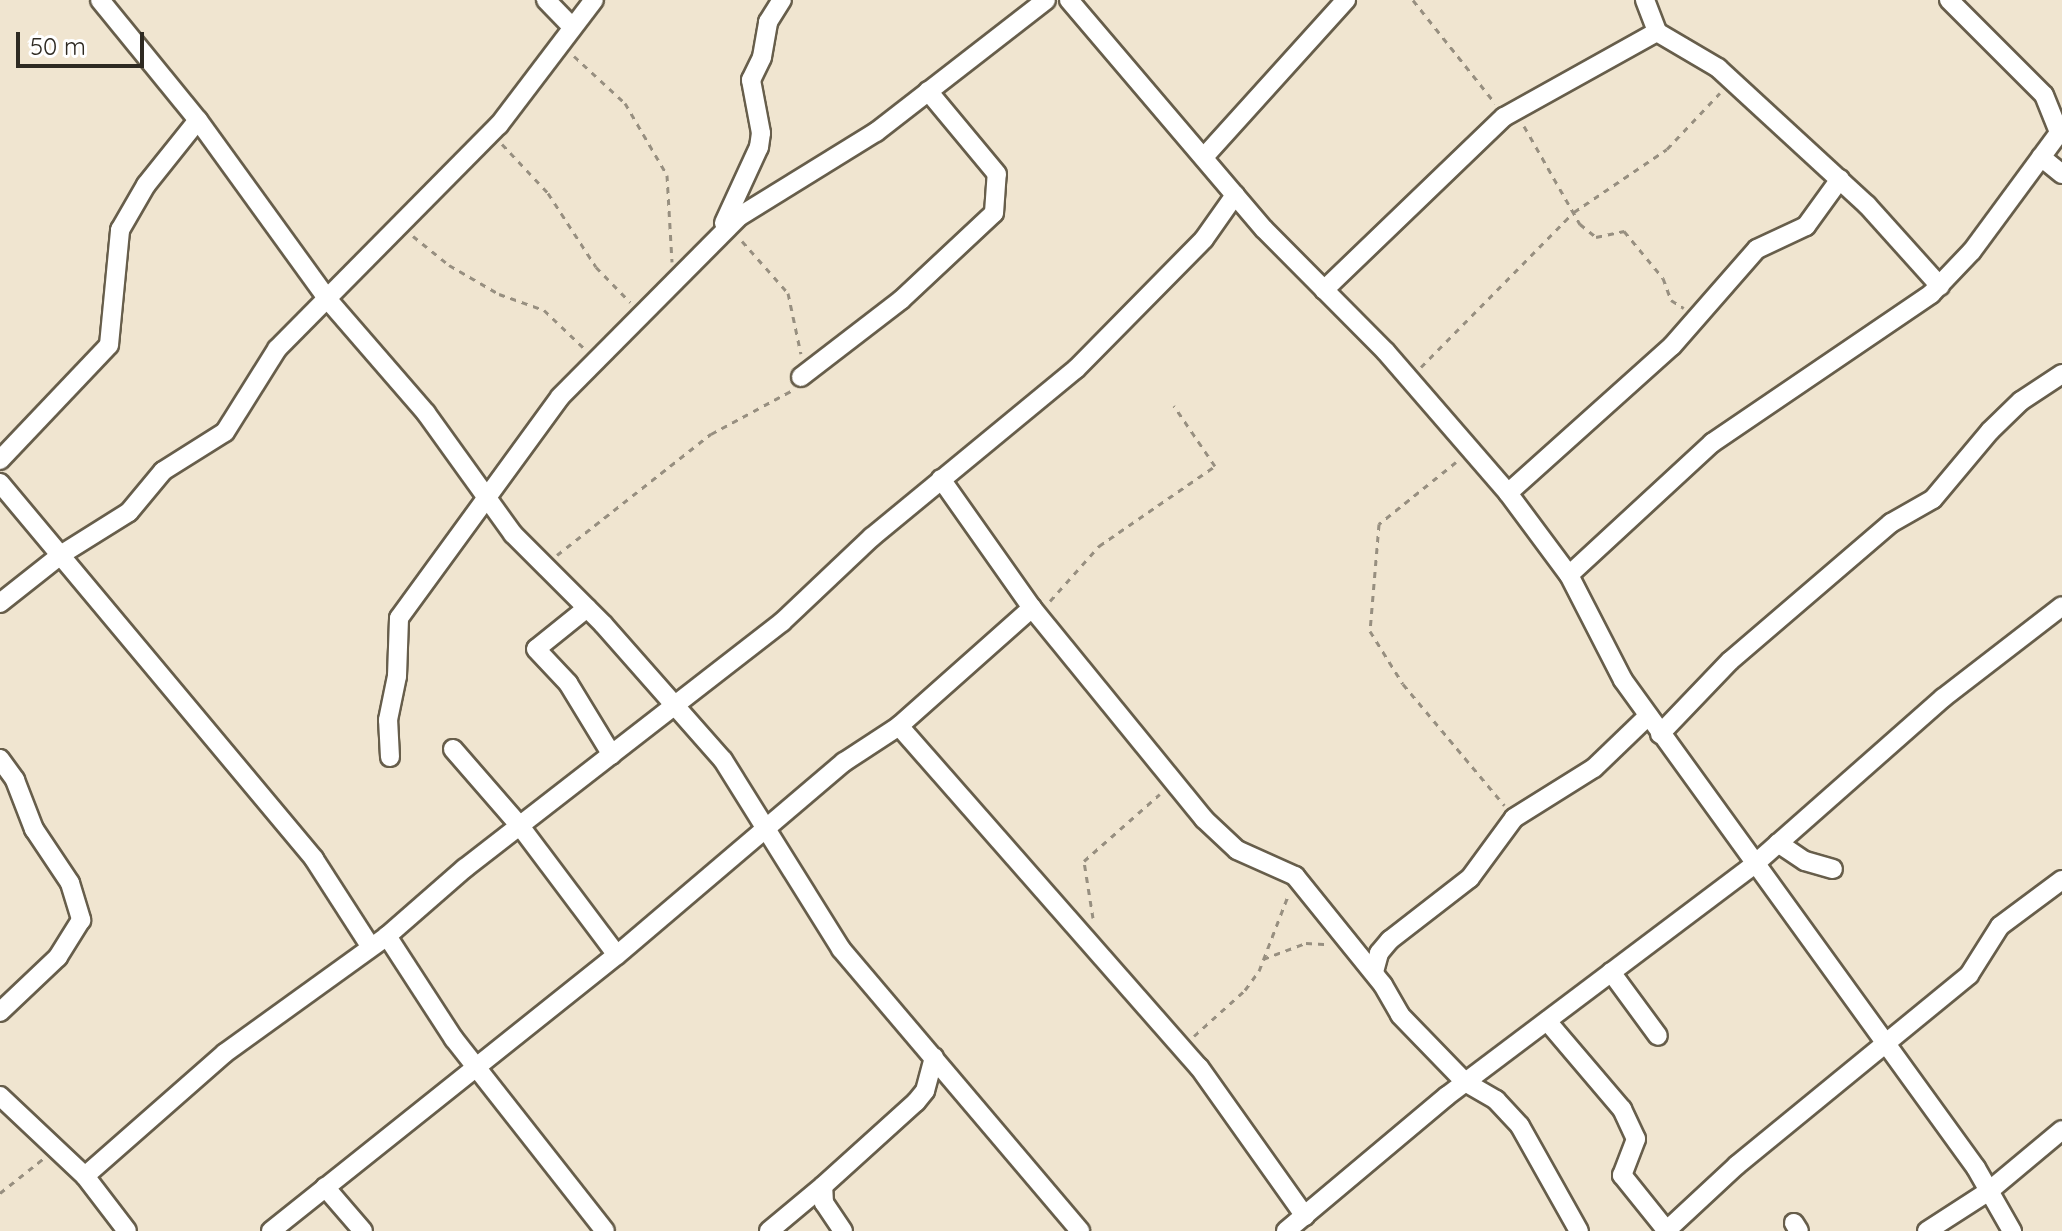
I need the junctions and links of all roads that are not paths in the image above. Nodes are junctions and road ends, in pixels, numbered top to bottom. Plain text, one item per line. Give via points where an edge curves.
1 (100, 0) edge
2 (546, 0) edge
3 (594, 0) edge
4 (782, 0) edge
5 (1046, 0) edge
6 (1069, 0) edge
7 (1346, 0) edge
8 (1645, 0) edge
9 (1949, 0) edge
10 (572, 27) junction
11 (1657, 32) junction
12 (928, 91) junction
13 (198, 120) junction
14 (2060, 131) edge
15 (1204, 157) junction
16 (2041, 157) junction
17 (2062, 174) edge
18 (1840, 179) junction
19 (1235, 195) junction
20 (722, 233) junction
21 (1940, 286) junction
22 (1324, 290) junction
23 (329, 301) junction
24 (2062, 374) edge
25 (801, 377) road end
26 (0, 460) edge
27 (941, 479) junction
28 (0, 483) edge
29 (1508, 493) junction
30 (488, 497) junction
31 (62, 554) junction
32 (1569, 575) junction
33 (0, 603) edge
34 (2062, 606) edge
35 (587, 608) junction
36 (1034, 611) junction
37 (675, 704) junction
38 (1648, 716) junction
39 (899, 726) junction
40 (1660, 734) junction
41 (453, 749) dead end
42 (612, 755) junction
43 (390, 757) dead end
44 (0, 759) edge
45 (520, 826) junction
46 (765, 828) junction
47 (1778, 843) junction
48 (1757, 862) junction
49 (1833, 869) dead end
50 (2062, 880) edge
51 (378, 941) junction
52 (617, 955) junction
53 (1374, 972) junction
54 (1611, 972) junction
55 (0, 1012) edge
56 (1547, 1021) junction
57 (1658, 1036) dead end
58 (1889, 1046) junction
59 (934, 1057) junction
60 (474, 1065) junction
61 (1465, 1082) junction
62 (0, 1096) edge
63 (2062, 1130) edge
64 (85, 1176) junction
65 (823, 1186) junction
66 (325, 1187) junction
67 (1989, 1191) junction
68 (1305, 1216) junction
69 (127, 1231) edge
70 (271, 1231) edge
71 (363, 1231) edge
72 (605, 1231) edge
73 (769, 1231) edge
74 (843, 1231) edge
75 (1080, 1231) edge
76 (1286, 1231) edge
77 (1579, 1231) edge
78 (1666, 1231) edge
79 (1927, 1231) edge
80 (2012, 1231) edge

1 - 13 street
2 - 10 street
3 - 10 street
4 - 20 street via 768,22 751,80 759,147
5 - 12 street
6 - 15 street
7 - 15 street
8 - 11 street
9 - 14 street via 2044,95
10 - 23 street via 492,132
11 - 18 street via 1698,53
11 - 22 street via 1509,113
12 - 20 street via 876,132 772,193
12 - 25 street via 997,174 994,213 901,300
13 - 23 street
13 - 26 street via 146,185 120,230 109,345
14 - 16 street
15 - 19 street
16 - 17 street
16 - 21 street
18 - 21 street
18 - 29 street via 1806,226 1757,249 1672,346
19 - 22 street
19 - 27 street via 1204,239 1076,369
20 - 30 street via 594,361 524,441
21 - 32 street via 1720,436
22 - 29 street
23 - 30 street via 426,413
23 - 31 street via 259,370 225,432 163,471 129,512
24 - 40 street via 2021,401 1990,431 1933,499 1891,523 1730,661
27 - 36 street
27 - 37 street via 782,622
28 - 31 street
29 - 32 street
30 - 35 street
30 - 43 street via 399,618 397,676 388,720
31 - 33 street
31 - 51 street
32 - 38 street via 1598,639
34 - 47 street via 1943,698
35 - 37 street
35 - 42 street via 536,649 568,683
36 - 39 street
36 - 53 street via 1204,819 1237,850 1295,876
37 - 42 street
37 - 46 street via 729,769
38 - 40 street
38 - 53 street via 1594,768 1514,818 1470,878 1390,940 1379,953
39 - 46 street via 844,762
39 - 68 street via 1181,1045 1266,1155
40 - 48 street
41 - 45 street
42 - 45 street
44 - 55 street via 15,780 34,829 70,883 81,920 58,957
45 - 51 street
45 - 52 street
46 - 52 street
46 - 59 street via 841,949
47 - 48 street
47 - 49 street via 1805,861
48 - 54 street
48 - 58 street
50 - 58 street via 2000,926 1969,975
51 - 60 street
51 - 64 street via 225,1053
52 - 60 street
53 - 61 street via 1400,1015
54 - 56 street
54 - 57 street
56 - 61 street
56 - 78 street via 1622,1109 1636,1139 1622,1175
58 - 67 street
58 - 78 street via 1737,1165
59 - 65 street via 925,1091 916,1102
59 - 75 street
60 - 66 street
60 - 72 street
61 - 68 street
61 - 77 street via 1496,1100 1520,1126
62 - 64 street
63 - 67 street
64 - 69 street
65 - 73 street
65 - 74 street via 824,1203
66 - 70 street
66 - 71 street
67 - 79 street
67 - 80 street
68 - 76 street

